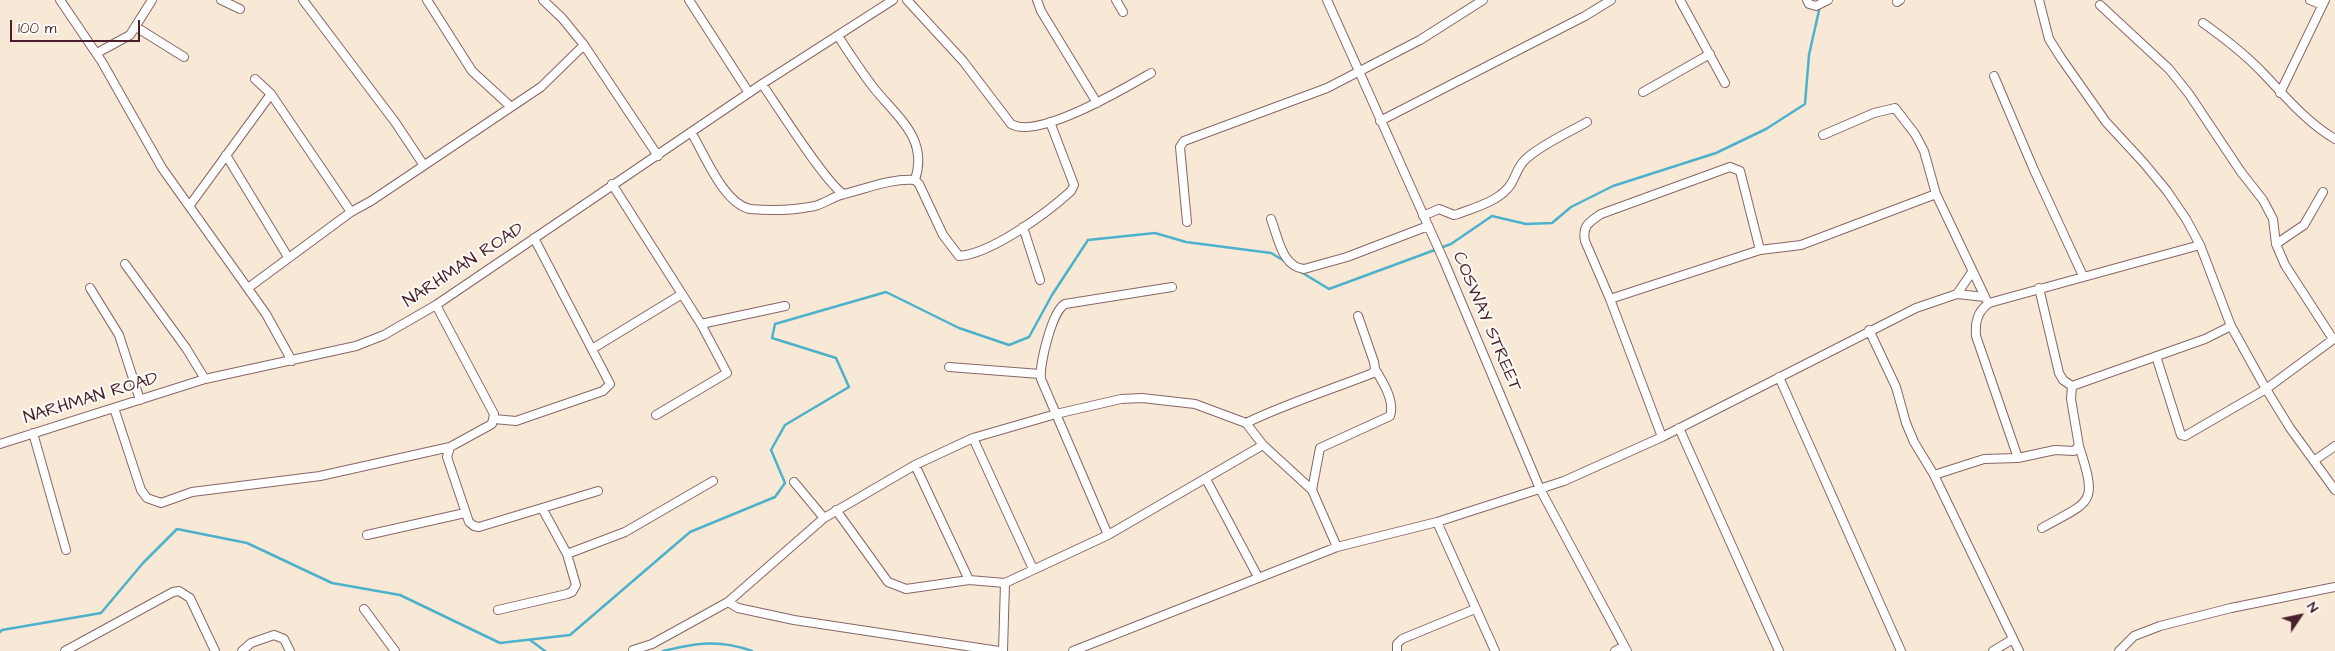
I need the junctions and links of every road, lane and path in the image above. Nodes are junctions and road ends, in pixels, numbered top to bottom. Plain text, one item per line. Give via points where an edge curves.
1 (60, 0) edge
2 (152, 0) edge
3 (222, 0) edge
4 (303, 0) edge
5 (427, 0) edge
6 (543, 0) edge
7 (689, 0) edge
8 (893, 0) edge
9 (907, 0) edge
10 (1037, 0) edge
11 (1116, 0) edge
12 (1327, 0) edge
13 (1483, 0) edge
14 (1611, 0) edge
15 (1680, 0) edge
16 (1807, 0) edge
17 (1828, 0) edge
18 (2039, 0) edge
19 (2310, 0) edge
20 (2324, 3) edge
21 (2100, 5) dead end
22 (240, 10) dead end
23 (1123, 12) dead end
24 (2203, 22) dead end
25 (136, 27) junction
26 (838, 36) junction
27 (584, 45) junction
28 (96, 53) junction
29 (1710, 54) junction
30 (184, 57) dead end
31 (1151, 73) dead end
32 (1358, 74) junction
33 (1994, 76) dead end
34 (255, 79) dead end
35 (1725, 83) dead end
36 (762, 84) junction
37 (1643, 92) dead end
38 (749, 93) junction
39 (2280, 93) junction
40 (271, 94) junction
41 (1097, 103) junction
42 (510, 106) junction
43 (1380, 121) junction
44 (1050, 122) junction
45 (1587, 122) dead end
46 (691, 132) junction
47 (1823, 135) dead end
48 (2335, 138) edge
49 (226, 155) junction
50 (658, 156) junction
51 (423, 164) junction
52 (915, 180) junction
53 (612, 184) junction
54 (2323, 192) dead end
55 (844, 194) junction
56 (1936, 194) junction
57 (190, 205) junction
58 (352, 212) junction
59 (1423, 216) junction
60 (1271, 219) dead end
61 (1187, 222) dead end
62 (1023, 227) junction
63 (1429, 228) junction
64 (534, 238) junction
65 (2276, 244) junction
66 (2200, 245) junction
67 (1760, 250) junction
68 (288, 257) junction
69 (125, 264) dead end
70 (1972, 272) junction
71 (2083, 276) junction
72 (1040, 280) dead end
73 (1172, 287) dead end
74 (90, 288) dead end
75 (248, 288) junction
76 (2039, 288) junction
77 (682, 294) junction
78 (1957, 294) junction
79 (1610, 299) junction
80 (1987, 300) junction
81 (436, 305) junction
82 (785, 306) dead end
83 (1358, 316) dead end
84 (701, 324) junction
85 (2231, 326) junction
86 (1869, 330) junction
87 (2334, 338) edge
88 (592, 349) junction
89 (2156, 356) junction
90 (292, 361) junction
91 (949, 368) dead end
92 (1375, 369) junction
93 (1040, 374) junction
94 (1779, 377) junction
95 (205, 379) junction
96 (2072, 386) junction
97 (2266, 389) junction
98 (140, 400) junction
99 (114, 408) junction
100 (1056, 414) junction
101 (656, 415) dead end
102 (494, 419) junction
103 (1246, 423) junction
104 (1679, 428) junction
105 (33, 433) junction
106 (1662, 437) junction
107 (973, 438) junction
108 (0, 444) edge
109 (1263, 445) junction
110 (2079, 446) junction
111 (2335, 446) edge
112 (450, 447) junction
113 (2018, 458) junction
114 (2315, 460) junction
115 (915, 465) junction
116 (1934, 475) junction
117 (1206, 479) junction
118 (713, 481) dead end
119 (794, 482) dead end
120 (1540, 489) junction
121 (1312, 490) junction
122 (2335, 490) edge
123 (598, 491) dead end
124 (542, 508) junction
125 (836, 510) junction
126 (465, 513) junction
127 (824, 518) junction
128 (1437, 522) junction
129 (2042, 528) dead end
130 (1108, 534) junction
131 (367, 535) dead end
132 (1337, 547) junction
133 (66, 550) dead end
134 (567, 554) junction
135 (1033, 569) junction
136 (1258, 577) junction
137 (969, 580) junction
138 (1005, 583) junction
139 (2335, 587) edge
140 (728, 602) junction
141 (364, 609) dead end
142 (1475, 609) junction
143 (498, 610) dead end
144 (2013, 639) junction
145 (1625, 648) edge
146 (633, 650) edge
147 (65, 651) edge
148 (215, 651) edge
149 (242, 651) edge
150 (290, 651) edge
151 (395, 651) edge
152 (999, 651) edge
153 (1003, 651) edge
154 (1073, 651) edge
155 (1397, 651) edge
156 (1495, 651) edge
157 (1615, 651) edge
158 (1779, 651) edge
159 (1901, 651) edge
160 (1993, 651) edge
161 (2019, 651) edge
162 (2119, 651) edge

1 - 28 street
2 - 25 street
3 - 22 street
4 - 51 street
5 - 42 street via 472,71
6 - 27 street
7 - 38 street
8 - 26 street, NARHMAN ROAD
9 - 44 street via 963,61 1010,124 1026,128
10 - 41 street
11 - 23 street
12 - 32 street, COSWAY STREET
13 - 32 street
14 - 43 street
15 - 29 street
16 - 17 street via 1816,6
18 - 66 street via 2049,39 2061,58 2106,122 2167,191
19 - 20 street
20 - 39 street
21 - 65 street via 2169,70 2189,94 2269,209
24 - 39 street via 2240,51
25 - 28 street via 122,40
25 - 30 street
26 - 36 street, NARHMAN ROAD
26 - 52 street via 873,86 909,127 918,163
27 - 42 street via 541,87
27 - 50 street
28 - 57 street via 162,168
29 - 35 street
29 - 37 street
31 - 41 street
32 - 43 street, COSWAY STREET
32 - 61 street via 1184,141 1180,146
33 - 71 street
34 - 40 street
36 - 38 street, NARHMAN ROAD
36 - 55 street via 818,165 836,189
38 - 46 street, NARHMAN ROAD
39 - 48 street via 2322,131
40 - 49 street
40 - 58 street
41 - 44 street
42 - 51 street
43 - 59 street, COSWAY STREET
44 - 62 street via 1074,185 1066,195
45 - 59 street via 1527,158 1517,168 1504,193 1486,204 1454,215 1439,209
46 - 50 street, NARHMAN ROAD
46 - 55 street via 728,196 741,207 765,210 815,206
47 - 56 street via 1874,113 1895,108 1924,151
49 - 57 street
49 - 68 street
50 - 53 street, NARHMAN ROAD
51 - 58 street
52 - 55 street via 898,180
52 - 62 street via 920,184 943,235 959,256 992,246
53 - 64 street, NARHMAN ROAD
53 - 77 street
54 - 65 street via 2304,226
56 - 67 street via 1801,245
56 - 70 street
57 - 75 street
58 - 68 street
59 - 63 street, COSWAY STREET
60 - 63 street via 1287,260 1298,268 1347,256
62 - 72 street
63 - 120 street, COSWAY STREET
64 - 81 street, NARHMAN ROAD
64 - 88 street
65 - 87 street via 2285,265
66 - 71 street
66 - 85 street
67 - 79 street
67 - 79 street via 1740,171 1730,167 1601,214 1588,222 1583,231 1585,241
68 - 75 street
69 - 95 street
70 - 78 street
70 - 80 street
71 - 76 street
73 - 93 street via 1061,306 1055,315
74 - 98 street via 119,335
75 - 90 street
76 - 80 street
76 - 96 street via 2059,373
77 - 84 street
77 - 88 street
78 - 80 street
78 - 86 street via 1916,308
79 - 106 street
80 - 113 street via 1978,315 1976,336
81 - 90 street, NARHMAN ROAD via 362,344
81 - 102 street
82 - 84 street
83 - 92 street
84 - 101 street via 727,373
85 - 89 street
85 - 97 street
86 - 94 street
86 - 116 street via 1896,388 1906,423
87 - 97 street
88 - 102 street via 610,384 602,391 516,421
89 - 96 street
89 - 97 street via 2182,436
90 - 95 street, NARHMAN ROAD
91 - 93 street
92 - 103 street via 1373,373 1281,406
92 - 121 street via 1390,403 1390,416 1320,448
93 - 100 street
94 - 104 street
94 - 159 street
95 - 98 street, NARHMAN ROAD
96 - 110 street
97 - 114 street
98 - 99 street, NARHMAN ROAD
99 - 105 street, NARHMAN ROAD
99 - 112 street via 141,490 147,498 161,503 192,492 320,476
100 - 103 street via 1142,398 1198,405
100 - 107 street
100 - 130 street
102 - 112 street via 492,424
103 - 109 street
104 - 106 street
104 - 158 street
105 - 108 street, NARHMAN ROAD
105 - 133 street
106 - 120 street
107 - 115 street
107 - 135 street
109 - 117 street
109 - 121 street
110 - 113 street via 2074,451 2055,450
110 - 129 street via 2089,476 2090,493 2084,504
111 - 114 street
112 - 126 street via 447,457
113 - 116 street via 1984,459
114 - 122 street
115 - 125 street
115 - 137 street
116 - 144 street
117 - 130 street
117 - 136 street
118 - 134 street via 625,532
119 - 127 street
120 - 128 street
120 - 145 street, COSWAY STREET
121 - 132 street
123 - 124 street
124 - 126 street via 479,528 469,522
124 - 134 street
125 - 127 street
125 - 137 street via 888,582 906,589
126 - 131 street
127 - 140 street
128 - 132 street
128 - 142 street
130 - 135 street
132 - 136 street
134 - 143 street via 576,585 572,592
135 - 138 street
136 - 154 street
137 - 138 street
138 - 153 street
139 - 162 street via 2160,626 2134,636
140 - 146 street via 652,644
140 - 152 street via 738,608 794,620
141 - 151 street
142 - 155 street via 1402,639 1397,644
142 - 156 street
144 - 160 street
144 - 161 street
145 - 157 street
147 - 148 street via 179,590 190,598
149 - 150 street via 258,640 274,635 284,639

